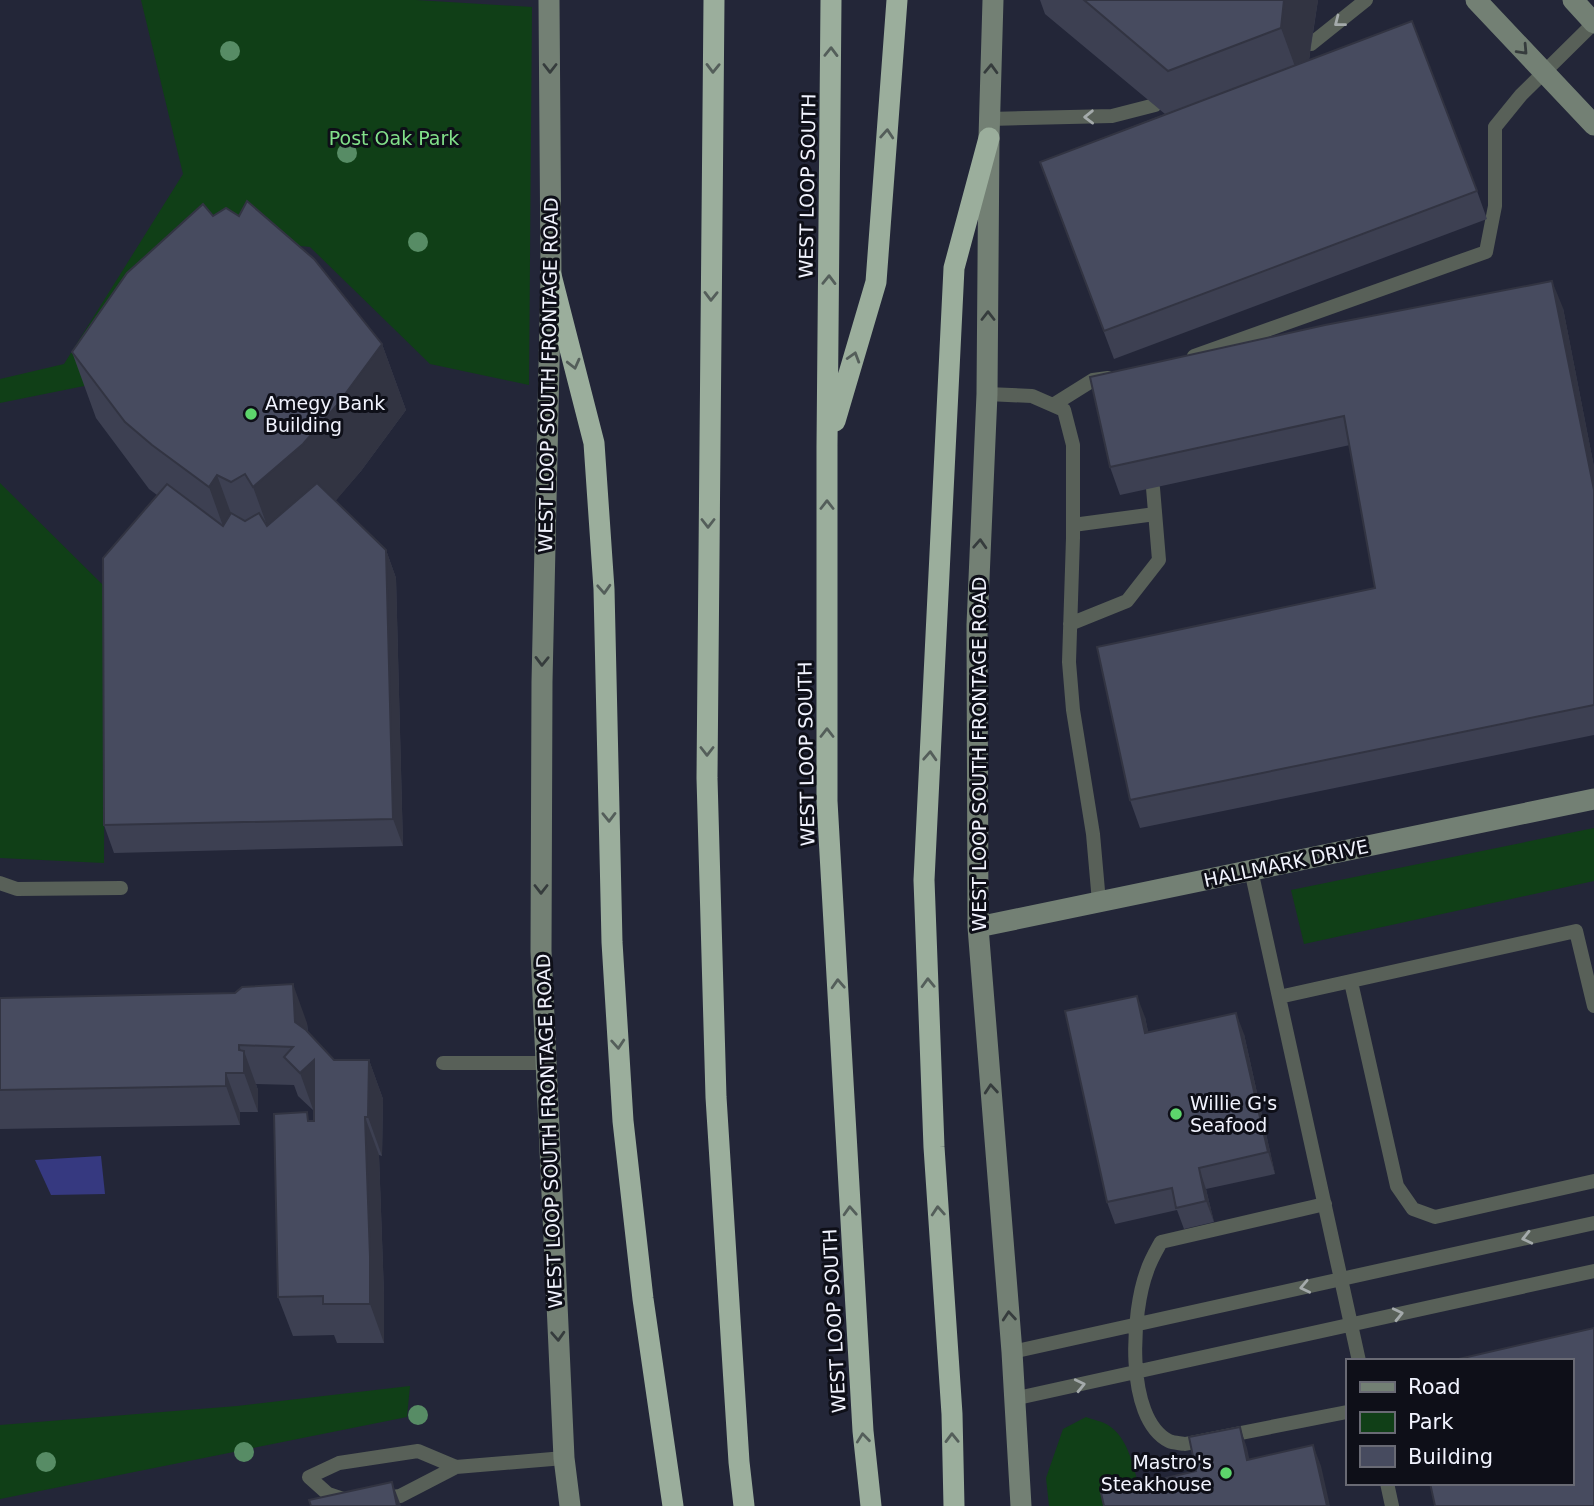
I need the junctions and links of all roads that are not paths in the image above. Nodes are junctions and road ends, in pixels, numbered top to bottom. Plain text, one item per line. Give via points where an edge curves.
1 (550, 0) edge
2 (714, 0) edge
3 (831, 0) edge
4 (897, 0) edge
5 (993, 0) edge
6 (1366, 0) edge
7 (1476, 0) edge
8 (1573, 0) edge
9 (1594, 23) edge
10 (1311, 44) dead end
11 (1544, 72) junction
12 (1155, 105) edge
13 (1594, 125) edge
14 (989, 128) junction
15 (551, 275) junction
16 (1181, 361) edge
17 (1118, 377) edge
18 (987, 394) junction
19 (1053, 405) junction
20 (827, 446) junction
21 (1153, 488) edge
22 (1155, 514) junction
23 (1073, 525) junction
24 (1070, 624) junction
25 (1594, 799) edge
26 (1251, 870) junction
27 (0, 883) edge
28 (121, 888) dead end
29 (1100, 902) junction
30 (978, 927) junction
31 (1351, 982) junction
32 (1279, 997) junction
33 (1594, 1006) edge
34 (443, 1063) dead end
35 (546, 1063) junction
36 (1594, 1181) edge
37 (1325, 1204) junction
38 (1594, 1223) edge
39 (1594, 1271) edge
40 (1341, 1279) junction
41 (1135, 1324) junction
42 (1351, 1325) junction
43 (1012, 1352) junction
44 (1359, 1359) edge
45 (1135, 1372) junction
46 (1013, 1399) junction
47 (1346, 1412) edge
48 (564, 1458) junction
49 (456, 1466) junction
50 (1387, 1485) edge
51 (570, 1506) edge
52 (673, 1506) edge
53 (744, 1506) edge
54 (871, 1506) edge
55 (954, 1506) edge
56 (1021, 1506) edge
57 (1392, 1506) edge

1 -> 15 main road, WEST LOOP SOUTH FRONTAGE ROAD
2 -> 53 highway via 707,778 716,1097
20 -> 3 highway, WEST LOOP SOUTH
20 -> 4 highway via 877,282
14 -> 5 main road, WEST LOOP SOUTH FRONTAGE ROAD
6 -> 10 lane
7 -> 11 main road
8 - 9 main road
9 - 11 lane
11 - 13 main road
11 - 16 lane via 1495,127 1495,206 1486,253
12 -> 14 lane via 1112,116
18 -> 14 main road, WEST LOOP SOUTH FRONTAGE ROAD
55 -> 14 highway via 924,880 954,268
15 -> 35 main road, WEST LOOP SOUTH FRONTAGE ROAD via 542,695 541,951
15 -> 52 highway via 594,443 604,589 612,942 623,1121
17 - 19 lane via 1093,380
18 - 19 lane via 1032,396
30 -> 18 main road, WEST LOOP SOUTH FRONTAGE ROAD via 977,625
19 - 23 lane via 1064,410 1073,445
54 -> 20 highway, WEST LOOP SOUTH via 827,801
21 - 22 lane
22 - 23 lane
22 - 24 lane via 1159,560 1127,601
23 - 24 lane
24 - 29 lane via 1073,710
25 - 26 main road, HALLMARK DRIVE
26 - 29 main road, HALLMARK DRIVE
26 - 32 lane
27 - 28 lane via 17,889
29 - 30 main road, HALLMARK DRIVE
43 -> 30 main road, WEST LOOP SOUTH FRONTAGE ROAD
31 - 32 lane
31 - 33 lane via 1576,931
31 - 36 lane via 1397,1186 1413,1209 1435,1217
32 - 37 lane
34 - 35 lane
35 -> 48 main road, WEST LOOP SOUTH FRONTAGE ROAD
37 - 40 lane
37 - 41 lane via 1161,1242 1146,1272
38 -> 40 lane
42 -> 39 lane
40 -> 41 lane
40 - 42 lane
41 - 43 lane
41 - 45 lane
42 - 44 lane
42 - 45 lane
43 - 46 main road, WEST LOOP SOUTH FRONTAGE ROAD
46 -> 45 lane
45 - 47 lane via 1147,1417 1169,1441 1185,1444
46 - 56 main road, WEST LOOP SOUTH FRONTAGE ROAD
48 - 49 lane
48 - 51 main road, WEST LOOP SOUTH FRONTAGE ROAD
49 - 49 lane via 418,1451 338,1464 309,1477 328,1494 356,1504 400,1496
50 - 57 lane

